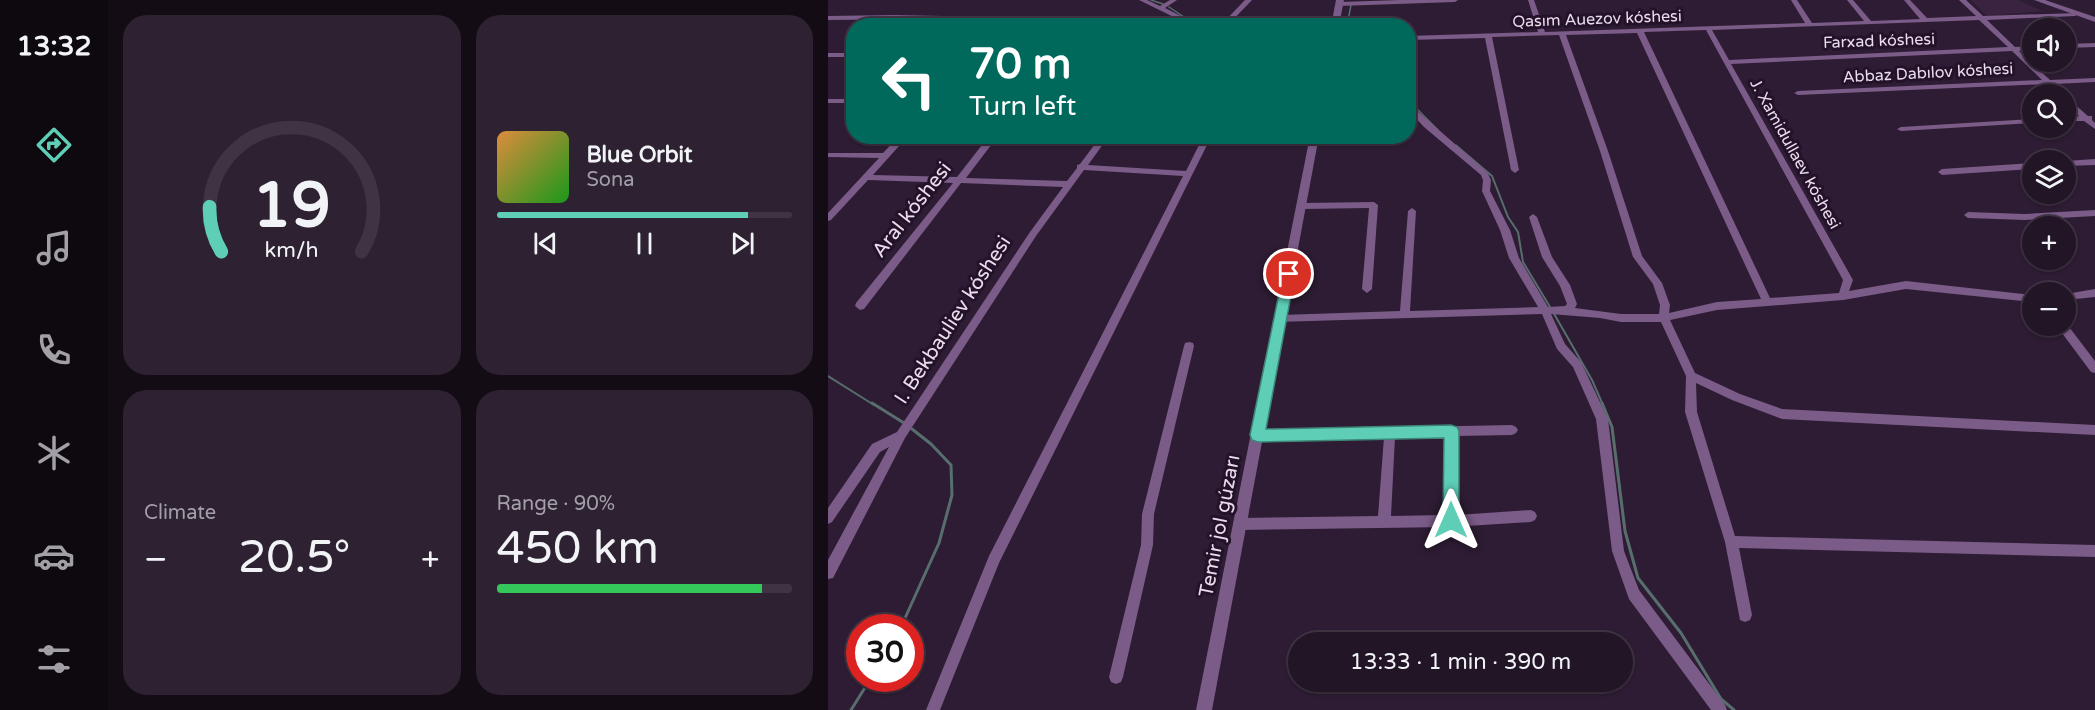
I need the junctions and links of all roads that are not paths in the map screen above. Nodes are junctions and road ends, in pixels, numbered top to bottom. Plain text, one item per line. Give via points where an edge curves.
1 (1142, 0) edge
2 (1174, 0) edge
3 (1249, 0) edge
4 (1455, 0) edge
5 (1531, 0) edge
6 (1794, 0) edge
7 (1850, 0) edge
8 (1907, 0) edge
9 (1962, 0) edge
10 (2038, 0) edge
11 (1339, 2) edge
12 (1161, 8) junction
13 (2075, 14) junction
14 (828, 18) edge
15 (919, 18) edge
16 (1182, 18) edge
17 (1231, 18) edge
18 (1336, 18) edge
19 (1981, 19) junction
20 (2095, 20) edge
21 (1926, 21) junction
22 (1869, 23) junction
23 (1810, 25) junction
24 (1708, 28) junction
25 (1640, 31) junction
26 (1562, 33) junction
27 (1542, 34) junction
28 (1488, 36) junction
29 (1416, 38) edge
30 (2095, 45) edge
31 (2076, 46) edge
32 (2014, 49) junction
33 (2022, 49) edge
34 (828, 55) edge
35 (846, 55) edge
36 (1726, 62) junction
37 (2095, 80) edge
38 (2048, 81) junction
39 (2051, 84) edge
40 (1798, 93) dead end
41 (828, 101) edge
42 (846, 101) edge
43 (2076, 107) edge
44 (1416, 113) edge
45 (2091, 118) edge
46 (2076, 119) edge
47 (2022, 122) edge
48 (2095, 127) edge
49 (1901, 129) dead end
50 (896, 144) edge
51 (986, 144) edge
52 (1099, 144) edge
53 (1204, 144) edge
54 (1314, 144) edge
55 (828, 154) edge
56 (885, 156) junction
57 (2095, 162) edge
58 (2076, 163) edge
59 (1080, 167) junction
60 (2022, 167) edge
61 (1515, 170) dead end
62 (1942, 172) dead end
63 (1190, 174) junction
64 (866, 177) junction
65 (957, 180) junction
66 (1068, 184) junction
67 (1302, 206) junction
68 (1412, 211) dead end
69 (2095, 213) edge
70 (1968, 215) dead end
71 (828, 217) edge
72 (1533, 217) dead end
73 (1367, 289) dead end
74 (2095, 293) edge
75 (1843, 296) junction
76 (2076, 296) edge
77 (2022, 298) edge
78 (1767, 302) junction
79 (860, 306) dead end
80 (1545, 311) junction
81 (1565, 311) junction
82 (1405, 315) junction
83 (1664, 318) junction
84 (1281, 319) junction
85 (2070, 336) edge
86 (1189, 346) dead end
87 (2095, 369) edge
88 (1691, 376) junction
89 (2095, 429) edge
90 (1512, 430) dead end
91 (1451, 431) junction
92 (1390, 433) junction
93 (901, 435) junction
94 (1258, 435) junction
95 (1531, 516) dead end
96 (828, 518) edge
97 (1451, 520) junction
98 (1384, 522) junction
99 (1240, 524) junction
100 (1731, 542) junction
101 (2095, 551) edge
102 (828, 573) edge
103 (1745, 615) dead end
104 (1116, 677) dead end
105 (933, 710) edge
106 (1204, 710) edge
107 (1720, 710) edge

1 - 12 street
2 - 12 street
3 - 17 street
4 - 11 street
5 - 27 street
6 - 23 street
7 - 22 street
8 - 21 street
9 - 19 street
10 - 13 street
11 - 18 street
12 - 16 street
13 - 19 street, Qasım Auezov kóshesi
13 - 20 street
14 - 15 street
19 - 21 street, Qasım Auezov kóshesi
19 - 32 street
21 - 22 street, Qasım Auezov kóshesi
22 - 23 street, Qasım Auezov kóshesi
23 - 24 street, Qasım Auezov kóshesi
24 - 25 street, Qasım Auezov kóshesi
24 - 36 street, J. Xamidullaev kóshesi
25 - 26 street, Qasım Auezov kóshesi
25 - 78 street
26 - 27 street, Qasım Auezov kóshesi
26 - 83 street via 1638,257 1657,283 1665,305
27 - 28 street, Qasım Auezov kóshesi
28 - 29 street, Qasım Auezov kóshesi
28 - 61 street
30 - 31 street
32 - 33 street, Farxad kóshesi
32 - 36 street, Farxad kóshesi
32 - 38 street
34 - 35 street
36 - 75 street, J. Xamidullaev kóshesi via 1848,280
37 - 38 street, Abbaz Dabılov kóshesi
38 - 39 street
38 - 40 street, Abbaz Dabılov kóshesi
41 - 42 street
43 - 45 street
44 - 80 street via 1484,174 1486,191 1514,258
45 - 46 street
45 - 48 street
47 - 49 street
50 - 56 street
51 - 65 street, Aral kóshesi
52 - 59 street, I. Bekbauliev kóshesi
53 - 63 street
54 - 67 street, Temir jol gúzarı
55 - 56 street
56 - 64 street
57 - 58 street
59 - 63 street
59 - 66 street, I. Bekbauliev kóshesi
60 - 62 street
63 - 105 street via 994,560
64 - 65 street
64 - 71 street
65 - 66 street
65 - 79 street, Aral kóshesi
66 - 93 street, I. Bekbauliev kóshesi
67 - 73 street via 1374,205
67 - 84 street, Temir jol gúzarı
68 - 82 street
69 - 70 street
72 - 81 street via 1547,257 1572,304
74 - 76 street
75 - 77 street via 1906,285
75 - 78 street
78 - 83 street via 1717,306
80 - 81 street
80 - 82 street
80 - 107 street via 1562,346 1577,365 1602,419 1618,551 1634,594
81 - 83 street via 1621,318
82 - 84 street
83 - 88 street
84 - 94 street, Temir jol gúzarı
85 - 87 street
86 - 104 street via 1148,514 1147,545
88 - 89 street via 1782,414
88 - 100 street via 1691,412
90 - 91 street
91 - 92 street
91 - 97 street
92 - 94 street
92 - 98 street
93 - 96 street, I. Bekbauliev kóshesi via 876,448
93 - 102 street
94 - 99 street, Temir jol gúzarı
95 - 97 street
97 - 98 street
98 - 99 street
99 - 106 street, Temir jol gúzarı
100 - 101 street
100 - 103 street

